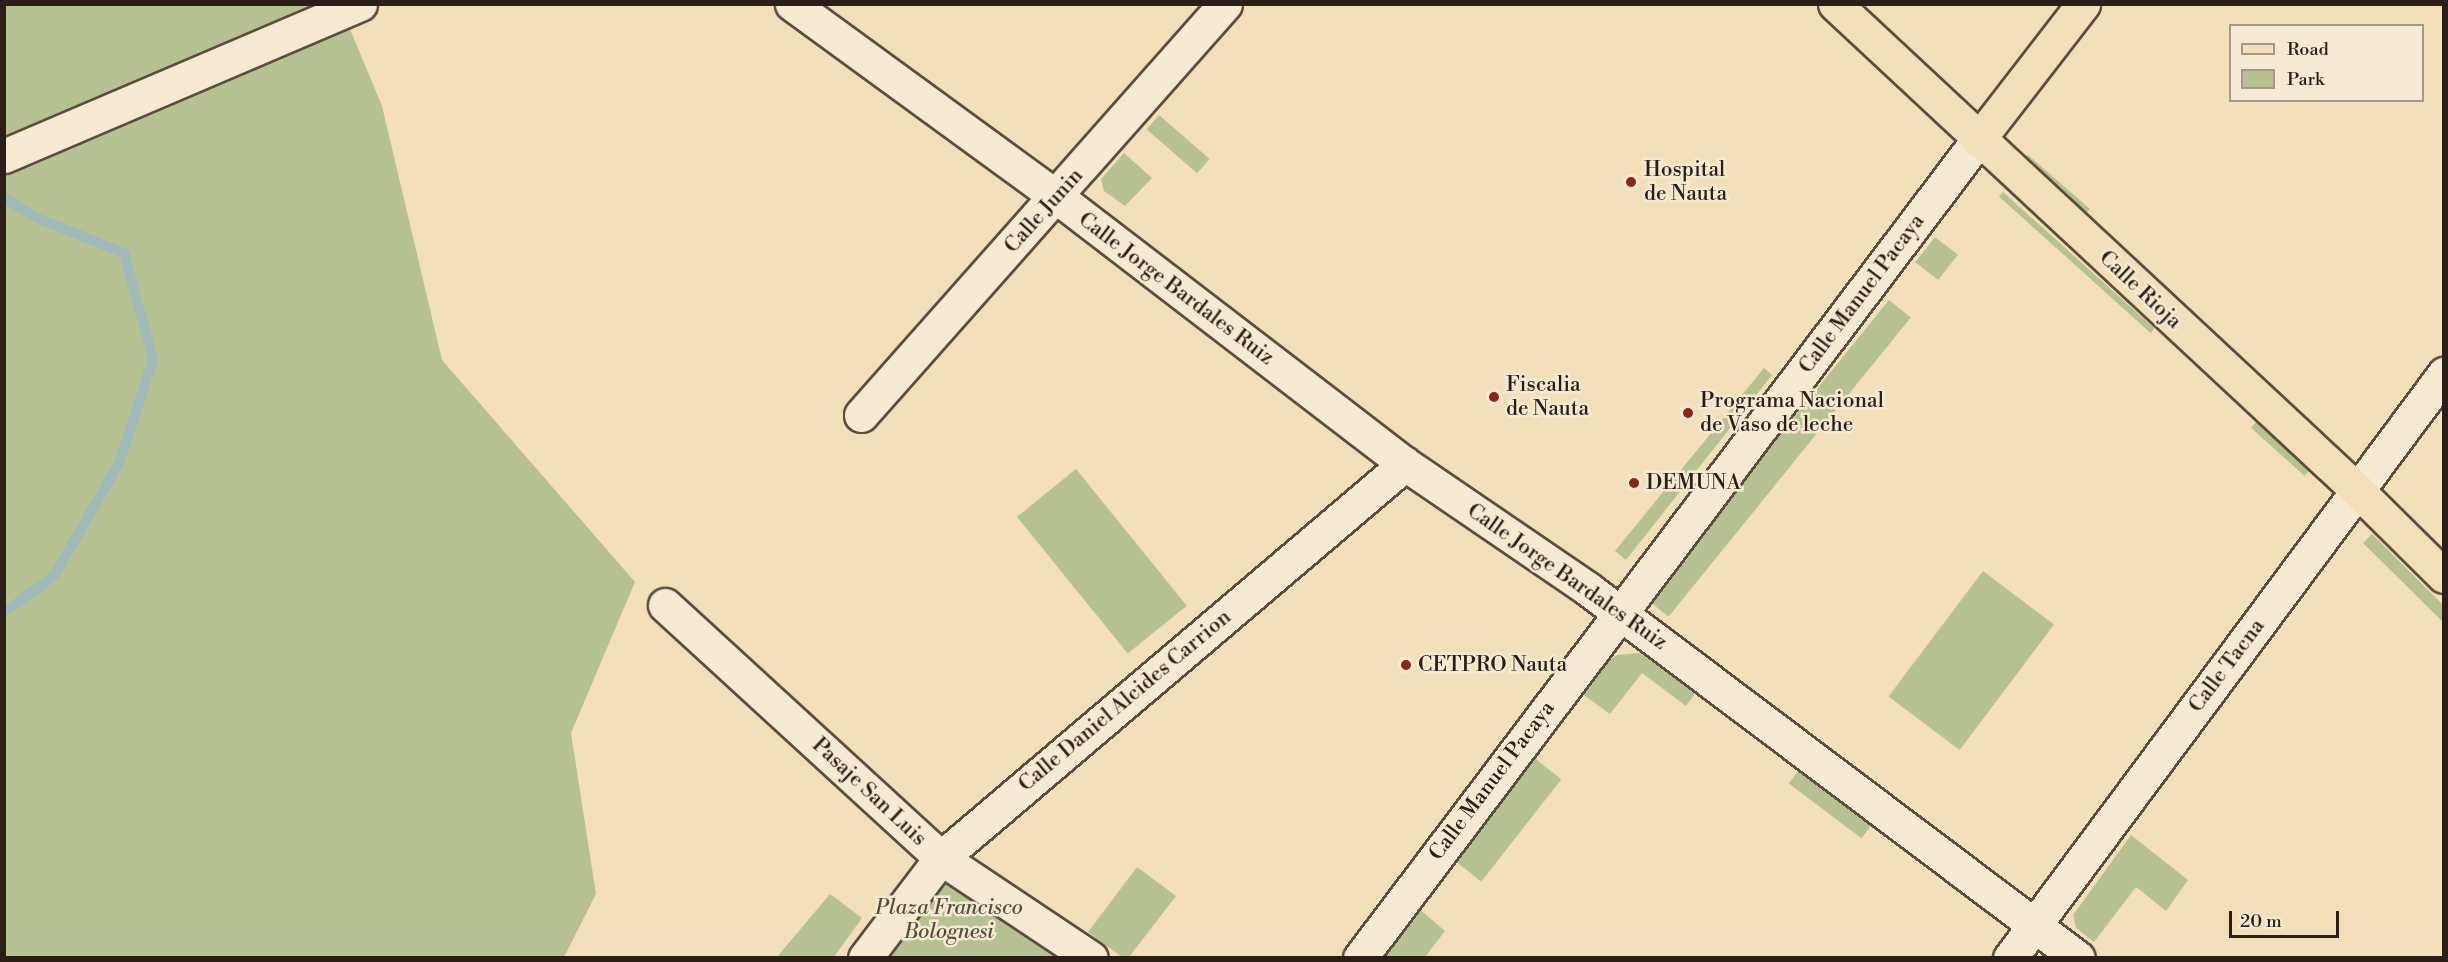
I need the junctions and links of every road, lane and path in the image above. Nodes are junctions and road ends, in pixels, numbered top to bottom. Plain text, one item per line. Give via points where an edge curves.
1 (360, 4) edge
2 (792, 4) edge
3 (1225, 4) edge
4 (1835, 4) edge
5 (2083, 4) edge
6 (1978, 140) junction
7 (4, 156) edge
8 (1057, 197) junction
9 (2444, 374) edge
10 (861, 415) dead end
11 (1406, 464) junction
12 (2357, 490) junction
13 (2444, 576) edge
14 (665, 605) dead end
15 (1619, 612) junction
16 (941, 858) junction
17 (2033, 923) junction
18 (865, 957) edge
19 (1091, 957) edge
20 (1360, 957) edge
21 (2010, 957) edge
22 (2078, 957) edge

1 - 7 street
2 - 8 street, Calle Jorge Bardales Ruiz
3 - 8 street, Calle Junin
4 - 6 main road, Calle Rioja
5 - 6 main road, Calle Manuel Pacaya
6 - 12 main road, Calle Rioja
6 - 15 street, Calle Manuel Pacaya
8 - 10 street, Calle Junin
8 - 11 street, Calle Jorge Bardales Ruiz
9 - 12 street, Calle Tacna
11 - 15 street, Calle Jorge Bardales Ruiz
11 - 16 street, Calle Daniel Alcides Carrion
12 - 13 main road, Calle Rioja
12 - 17 street, Calle Tacna
14 - 16 street, Pasaje San Luis
15 - 17 street, Calle Jorge Bardales Ruiz
15 - 20 street, Calle Manuel Pacaya
16 - 18 street, Calle Daniel Alcides Carrion
16 - 19 street, Pasaje San Luis
17 - 21 street, Calle Tacna
17 - 22 street, Calle Jorge Bardales Ruiz

